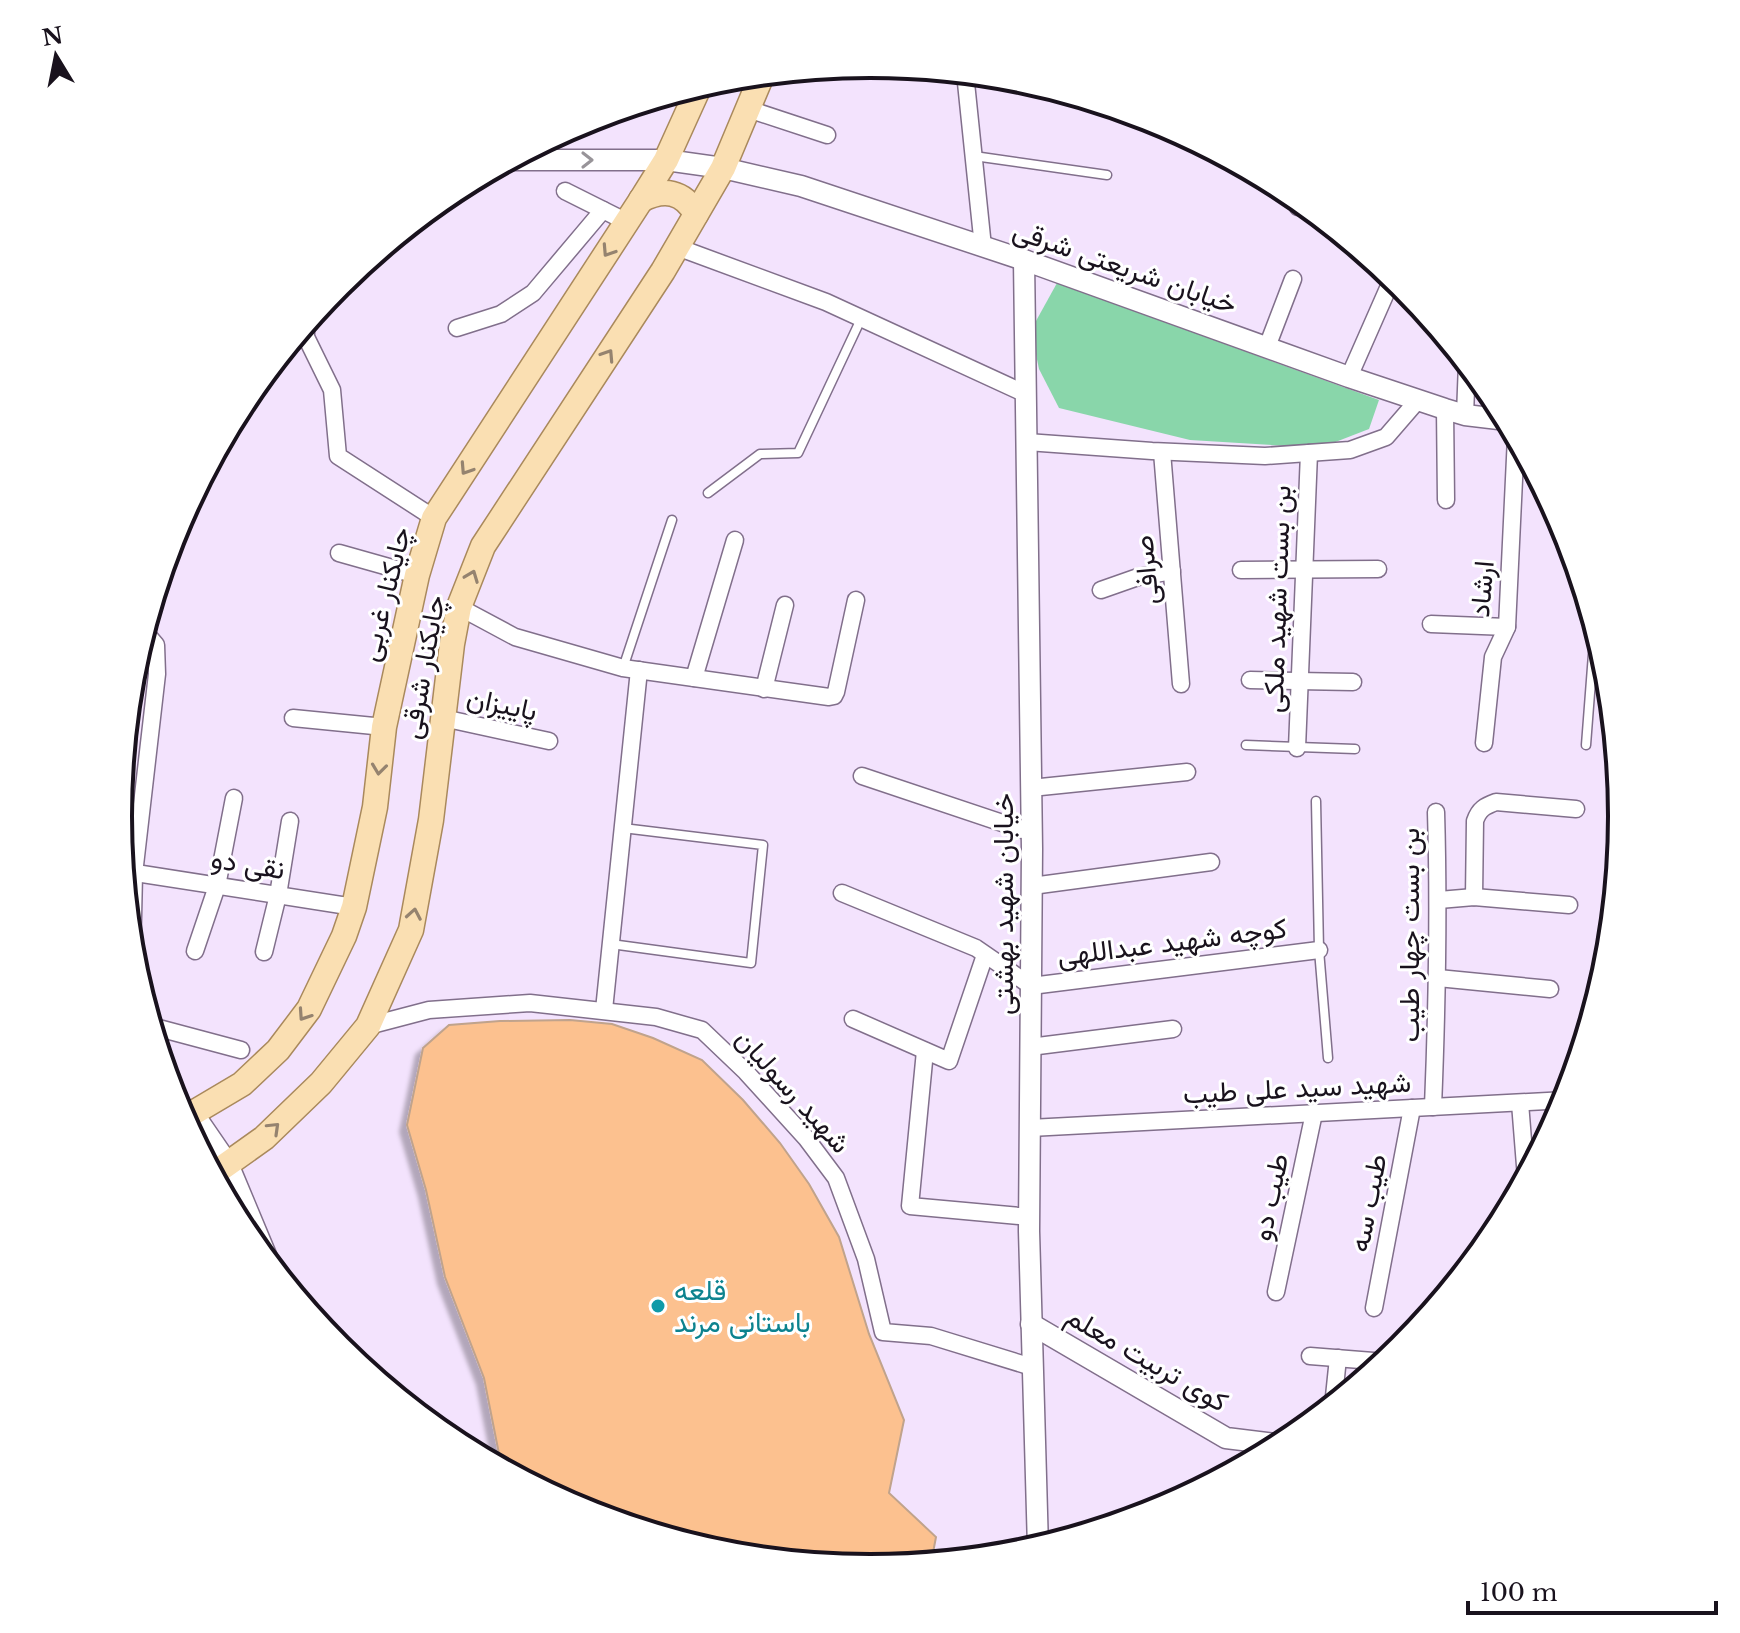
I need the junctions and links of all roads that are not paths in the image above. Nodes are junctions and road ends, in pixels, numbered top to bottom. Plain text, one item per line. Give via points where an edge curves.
1 (966, 84) edge
2 (757, 87) edge
3 (693, 100) edge
4 (748, 109) junction
5 (827, 135) dead end
6 (973, 155) junction
7 (532, 160) edge
8 (666, 160) junction
9 (723, 168) junction
10 (1107, 175) dead end
11 (565, 191) dead end
12 (641, 200) junction
13 (603, 210) junction
14 (696, 214) junction
15 (627, 222) junction
16 (677, 247) junction
17 (983, 247) junction
18 (1024, 260) junction
19 (1293, 279) dead end
20 (1387, 290) edge
21 (861, 318) junction
22 (457, 328) dead end
23 (307, 339) edge
24 (1267, 347) junction
25 (1349, 377) junction
26 (1463, 377) edge
27 (1026, 394) junction
28 (1418, 400) junction
29 (1455, 412) junction
30 (1491, 418) edge
31 (1027, 442) junction
32 (1162, 452) junction
33 (1309, 453) junction
34 (1515, 457) edge
35 (708, 493) dead end
36 (1446, 500) dead end
37 (434, 518) junction
38 (672, 520) dead end
39 (735, 540) dead end
40 (339, 553) dead end
41 (1378, 569) dead end
42 (1241, 570) dead end
43 (1305, 570) junction
44 (1172, 571) junction
45 (417, 575) junction
46 (1101, 590) dead end
47 (856, 600) dead end
48 (785, 605) dead end
49 (459, 607) junction
50 (1431, 624) dead end
51 (1507, 627) junction
52 (153, 642) edge
53 (1592, 664) edge
54 (631, 669) junction
55 (694, 678) junction
56 (1250, 680) dead end
57 (1300, 681) junction
58 (1353, 682) dead end
59 (1181, 684) dead end
60 (764, 689) junction
61 (293, 718) dead end
62 (443, 718) junction
63 (384, 727) junction
64 (549, 741) dead end
65 (1484, 743) dead end
66 (1246, 745) dead end
67 (1586, 745) dead end
68 (1297, 748) junction
69 (1355, 749) dead end
70 (1187, 772) dead end
71 (862, 776) dead end
72 (1031, 788) junction
73 (234, 798) dead end
74 (1316, 801) dead end
75 (1576, 809) dead end
76 (1436, 812) dead end
77 (290, 821) dead end
78 (623, 828) junction
79 (1032, 833) junction
80 (133, 841) edge
81 (1211, 862) dead end
82 (134, 873) edge
83 (217, 886) junction
84 (1032, 886) junction
85 (842, 893) dead end
86 (278, 895) junction
87 (1474, 897) junction
88 (1439, 900) junction
89 (1569, 905) dead end
90 (354, 907) junction
91 (611, 944) junction
92 (1319, 950) junction
93 (195, 951) dead end
94 (264, 952) dead end
95 (985, 955) junction
96 (1438, 978) junction
97 (1031, 986) junction
98 (1550, 989) dead end
99 (604, 1010) junction
100 (853, 1019) dead end
101 (368, 1026) junction
102 (163, 1029) edge
103 (1173, 1029) dead end
104 (1030, 1047) junction
105 (241, 1050) dead end
106 (925, 1051) junction
107 (1328, 1058) dead end
108 (1551, 1101) edge
109 (1520, 1103) junction
110 (1433, 1107) junction
111 (1412, 1108) junction
112 (194, 1112) edge
113 (1314, 1113) junction
114 (1030, 1128) junction
115 (1524, 1158) edge
116 (221, 1168) edge
117 (1030, 1217) junction
118 (1276, 1292) dead end
119 (1374, 1308) dead end
120 (1031, 1324) junction
121 (1310, 1356) dead end
122 (1338, 1358) junction
123 (1369, 1361) edge
124 (1032, 1367) junction
125 (1335, 1390) edge
126 (1261, 1442) edge
127 (1038, 1535) edge

1 - 6 street
2 - 4 main road, چایکنار شرقی
3 - 8 main road, چایکنار غربی
4 - 5 street
4 - 9 main road, چایکنار شرقی
6 - 10 lane
6 - 17 street
7 -> 8 street
8 - 9 street, خیابان شریعتی شرقی
8 - 12 main road, چایکنار غربی
9 - 14 main road, چایکنار شرقی
9 - 17 street, خیابان شریعتی شرقی via 801,186
11 - 13 street
12 - 14 main road via 668,193 690,204
12 - 15 main road, چایکنار غربی
13 - 15 street
13 - 22 street via 533,293 501,314
14 - 16 main road, چایکنار شرقی
15 -> 37 main road, چایکنار غربی
16 - 21 street
49 -> 16 main road, چایکنار شرقی via 483,546
17 - 18 street, خیابان شریعتی شرقی
18 - 24 street, خیابان شریعتی شرقی
18 - 27 street, خیابان شهید بهشتی
19 - 24 street
20 - 25 street
21 - 27 street
21 - 35 lane via 798,453 760,454
23 - 37 street via 332,390 338,456
24 - 25 street, خیابان شریعتی شرقی
25 - 28 street, خیابان شریعتی شرقی
26 - 29 street
27 - 31 street, خیابان شهید بهشتی
28 - 29 street, خیابان شریعتی شرقی
28 - 33 street via 1386,437 1350,450
29 - 30 street, خیابان شریعتی شرقی
29 - 36 street
31 - 32 street
31 - 72 street, خیابان شهید بهشتی
32 - 33 street
32 - 44 street, صرافی
33 - 43 street, بن بست شهید ملکی
34 - 51 street, ارشاد
37 - 45 main road, چایکنار غربی
38 - 54 lane
39 - 55 street
40 - 45 street
41 - 43 street
42 - 43 street
43 - 57 street, بن بست شهید ملکی
44 - 46 street
44 - 59 street, صرافی
45 - 63 main road, چایکنار غربی
47 - 60 street via 834,696
48 - 60 street
49 - 54 street via 515,637
49 - 62 main road, چایکنار شرقی
50 - 51 street
51 - 65 street, ارشاد via 1493,657
52 - 80 street via 157,674
53 - 67 lane
54 - 55 street
54 - 78 street
55 - 60 street
56 - 57 street
57 - 58 street
57 - 68 street, بن بست شهید ملکی
61 - 63 street
62 - 64 street, پاییزان
101 -> 62 main road, چایکنار شرقی via 411,930
63 -> 90 main road, چایکنار غربی via 375,807
66 - 68 lane
68 - 69 lane
70 - 72 street
71 - 79 street
72 - 79 street, خیابان شهید بهشتی
73 - 83 street
74 - 92 lane
75 - 87 street via 1496,802 1484,806 1475,821
76 - 88 street, بن بست چهار طیب
77 - 86 street
78 - 91 street
78 - 91 lane via 763,845 751,963
79 - 84 street, خیابان شهید بهشتی
81 - 84 street
82 - 83 street, نقی دو
83 - 86 street, نقی دو
83 - 93 street
84 - 97 street, خیابان شهید بهشتی
85 - 95 street
86 - 90 street, نقی دو
86 - 94 street
87 - 88 street
87 - 89 street
88 - 96 street, بن بست چهار طیب
90 -> 112 main road, چایکنار غربی via 309,1009 278,1050 242,1084
91 - 99 street
92 - 97 street, کوچه شهید عبداللهی
92 - 107 lane
95 - 97 street
95 - 106 street via 949,1061
96 - 98 street
96 - 110 street, بن بست چهار طیب
97 - 104 street, خیابان شهید بهشتی
99 - 101 street, شهید رسولیان via 530,1003 429,1010
99 - 124 street, شهید رسولیان via 702,1030 806,1138 836,1178 866,1259 883,1332 931,1336
100 - 106 street
116 -> 101 main road, چایکنار شرقی via 264,1138 321,1083
102 - 105 street
103 - 104 street
104 - 114 street, خیابان شهید بهشتی
106 - 117 street via 910,1206
108 - 109 street, شهید سید علی طیب
109 - 110 street, شهید سید علی طیب
109 - 115 street
110 - 111 street, شهید سید علی طیب
111 - 113 street, شهید سید علی طیب
111 - 119 street, طیب سه
113 - 114 street, شهید سید علی طیب
113 - 118 street, طیب دو
114 - 117 street, خیابان شهید بهشتی
117 - 120 street, خیابان شهید بهشتی
120 - 124 street, خیابان شهید بهشتی
120 - 126 street, کوی تربیت معلم via 1226,1438
121 - 122 street
122 - 123 street
122 - 125 street
124 - 127 street, خیابان شهید بهشتی

